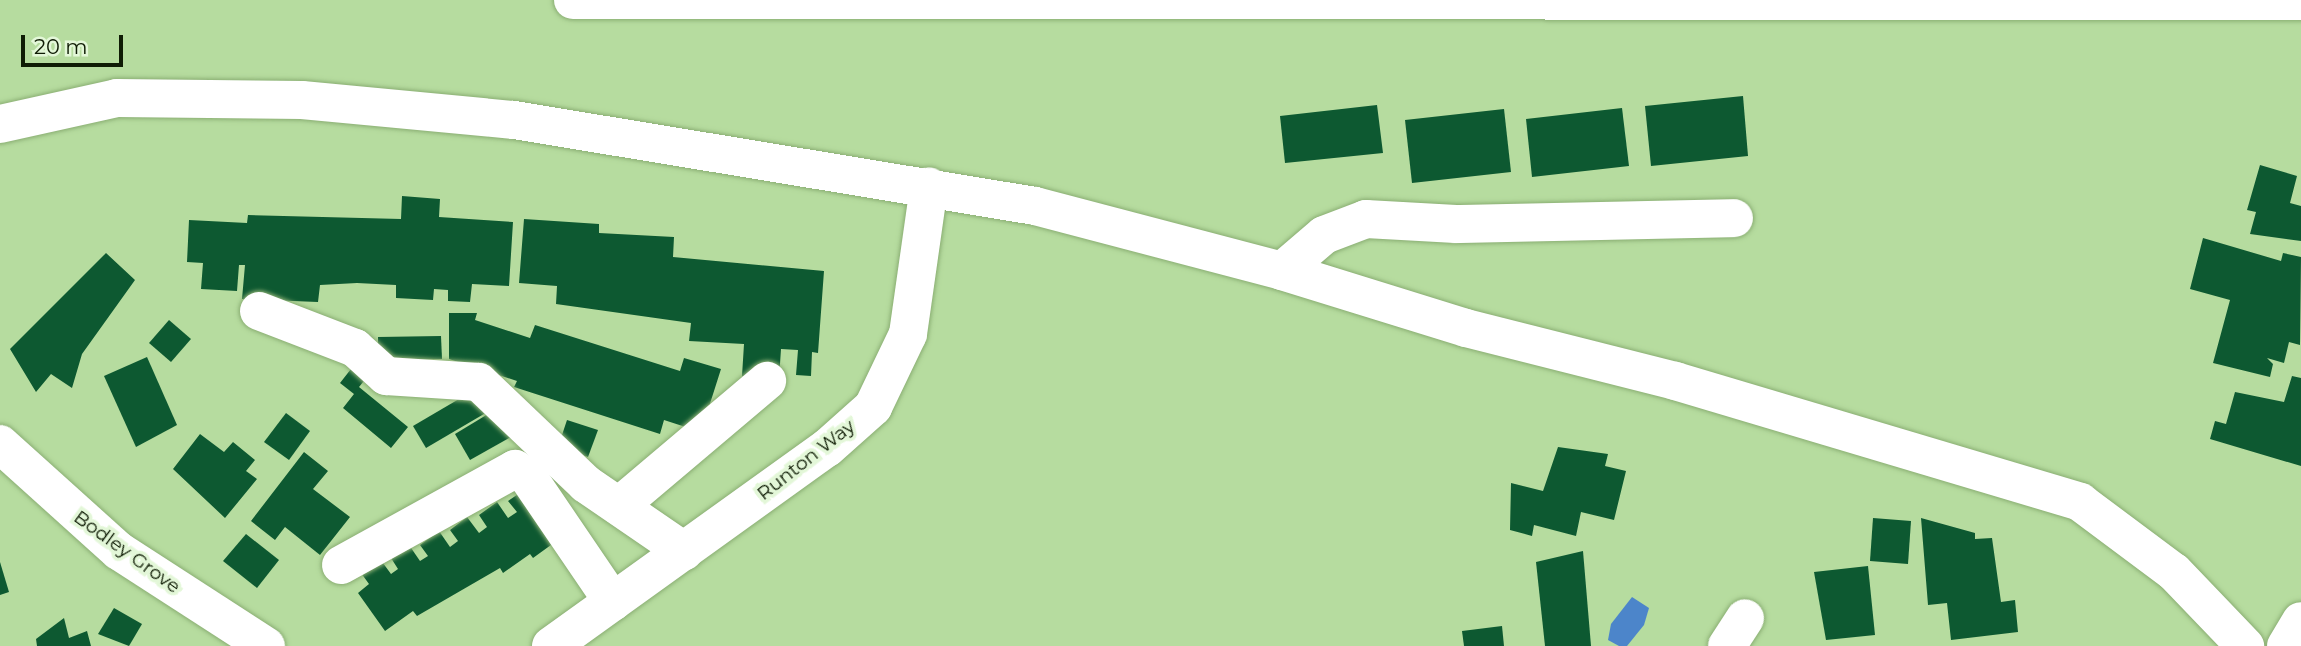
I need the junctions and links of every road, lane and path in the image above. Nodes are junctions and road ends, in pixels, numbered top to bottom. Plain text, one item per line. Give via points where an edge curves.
1 (573, 0) edge
2 (2301, 1) edge
3 (0, 124) edge
4 (929, 186) junction
5 (1734, 218) dead end
6 (1282, 271) junction
7 (259, 311) dead end
8 (767, 381) dead end
9 (0, 444) edge
10 (619, 506) junction
11 (684, 551) junction
12 (341, 565) dead end
13 (613, 602) junction
14 (2301, 621) edge
15 (2248, 643) edge
16 (266, 646) edge
17 (551, 646) edge
18 (2286, 646) edge

1 - 2 street
3 - 4 street via 117,98 302,100 514,120
4 - 6 street via 1035,206
4 - 11 street, Runton Way via 908,334 873,407 827,449
5 - 6 street via 1455,224 1366,219 1324,235
6 - 15 street via 2080,502 2174,572
7 - 10 street via 355,348 386,376 480,382 577,476
8 - 10 street
9 - 16 street, Bodley Grove via 119,551
10 - 11 street
11 - 13 street, Runton Way
12 - 13 street via 516,469 528,477
13 - 17 street, Runton Way
14 - 18 street

